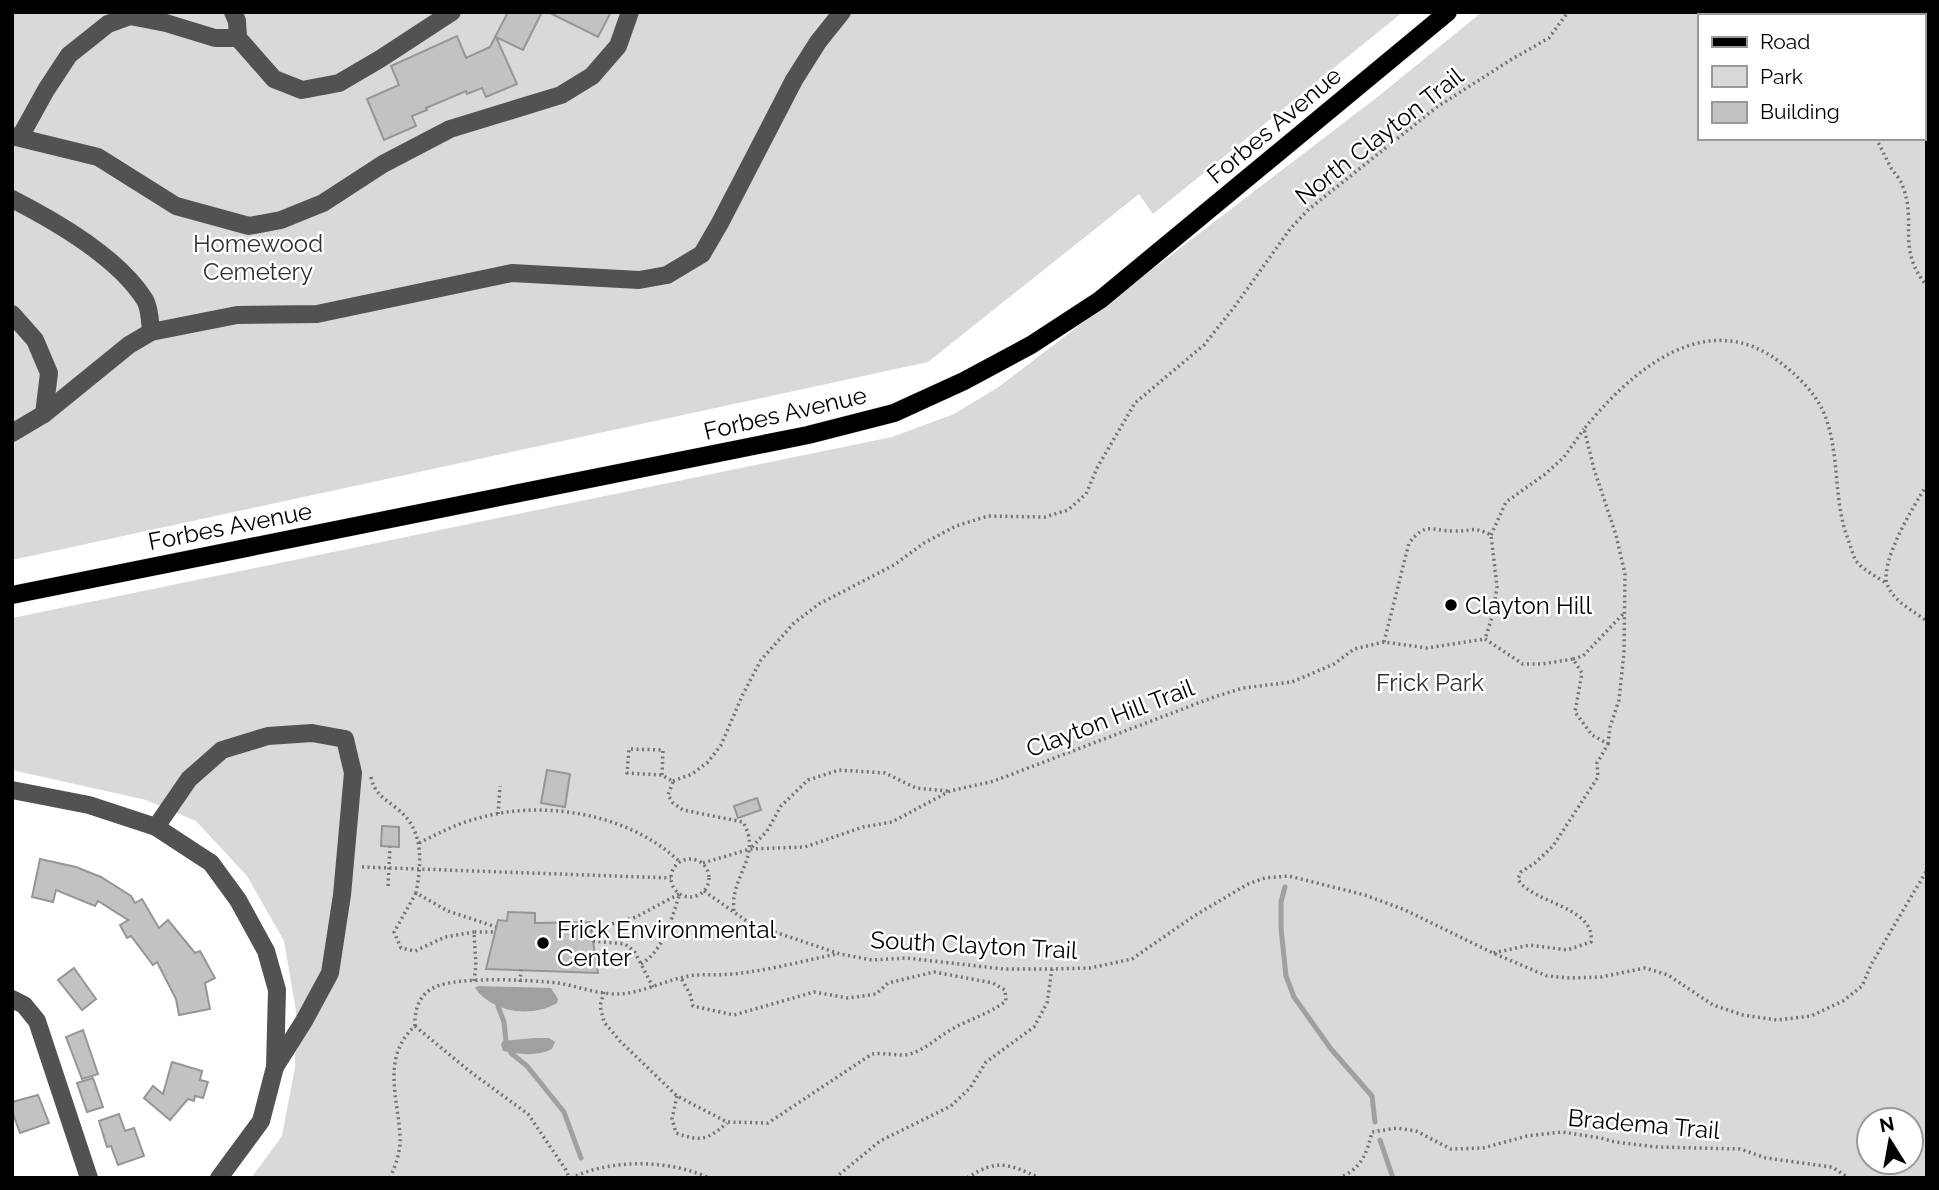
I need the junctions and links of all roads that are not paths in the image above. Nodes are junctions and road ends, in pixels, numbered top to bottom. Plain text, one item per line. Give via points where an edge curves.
1 (233, 12) edge
2 (452, 12) edge
3 (631, 12) edge
4 (842, 12) edge
5 (1448, 12) edge
6 (238, 38) junction
7 (16, 136) edge
8 (12, 199) edge
9 (12, 314) edge
10 (151, 332) junction
11 (44, 414) junction
12 (12, 433) edge
13 (12, 595) edge
14 (12, 790) edge
15 (156, 827) junction
16 (12, 999) edge
17 (275, 1067) junction
18 (89, 1178) edge
19 (219, 1178) edge

1 - 6 street
2 - 6 street via 338,83 302,90 274,79
3 - 7 street via 618,46 592,76 561,95 450,129 323,203 281,220 249,226 176,206 98,157
4 - 10 street via 794,80 702,254 667,275 639,280 512,273 317,314 237,315
5 - 13 main road, Forbes Avenue via 1100,300 1031,345 894,413 795,438
6 - 7 street via 215,38 130,16 108,24 69,55
8 - 10 street via 114,262 146,302
9 - 11 street via 35,340 49,373
10 - 11 street
11 - 12 street
14 - 15 street via 89,805
15 - 17 street via 211,863 239,900 266,951 277,990
15 - 17 street via 190,779 222,750 268,736 312,733 345,739 353,773 330,973
16 - 18 street via 37,1021
17 - 19 street via 261,1121

